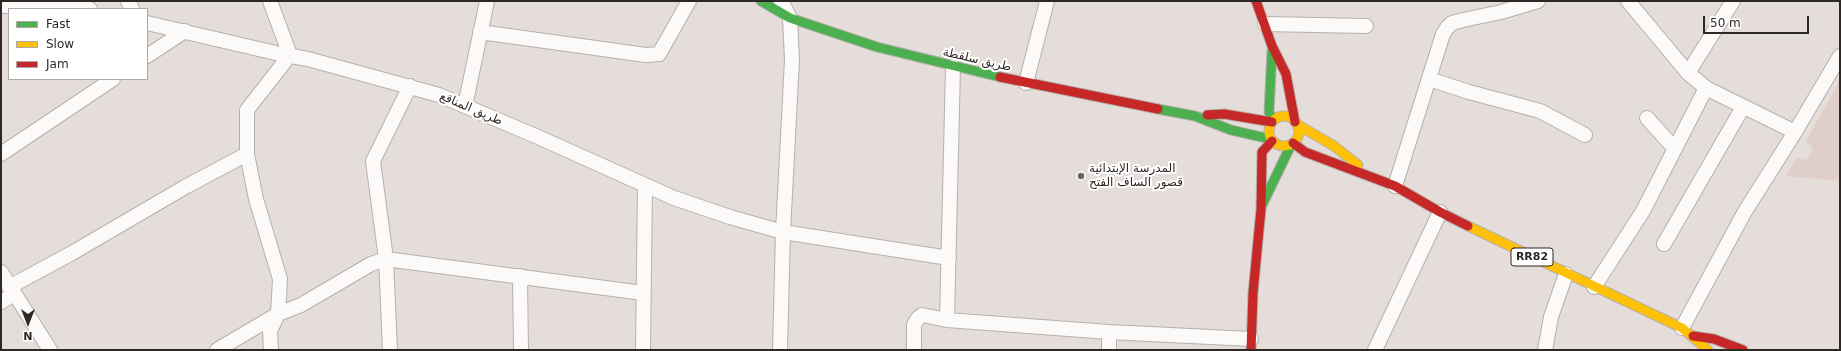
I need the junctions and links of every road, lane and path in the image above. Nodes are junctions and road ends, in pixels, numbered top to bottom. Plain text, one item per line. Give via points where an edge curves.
1 (270, 1) edge
2 (487, 1) edge
3 (689, 1) edge
4 (761, 1) edge
5 (781, 1) edge
6 (1047, 1) edge
7 (1256, 1) edge
8 (1538, 1) edge
9 (1628, 1) edge
10 (1733, 1) edge
11 (1, 6) edge
12 (75, 8) edge
13 (790, 18) junction
14 (148, 23) edge
15 (1265, 24) junction
16 (1366, 26) dead end
17 (185, 31) junction
18 (480, 32) junction
19 (1272, 46) junction
20 (148, 55) edge
21 (290, 55) junction
22 (1840, 56) edge
23 (953, 67) junction
24 (1688, 73) junction
25 (1429, 79) junction
26 (112, 80) edge
27 (1026, 83) junction
28 (410, 86) junction
29 (1706, 88) junction
30 (464, 106) junction
31 (1743, 107) junction
32 (1195, 116) junction
33 (1647, 118) dead end
34 (1273, 121) junction
35 (1296, 123) junction
36 (1795, 132) junction
37 (1585, 135) dead end
38 (1271, 140) junction
39 (1292, 144) junction
40 (1675, 149) junction
41 (1, 154) edge
42 (247, 154) junction
43 (1372, 176) junction
44 (644, 185) junction
45 (1395, 186) junction
46 (1261, 209) junction
47 (1440, 212) junction
48 (783, 232) junction
49 (1664, 244) dead end
50 (949, 258) junction
51 (386, 259) junction
52 (1, 272) edge
53 (1566, 274) junction
54 (520, 276) junction
55 (1594, 287) junction
56 (12, 291) junction
57 (643, 293) junction
58 (1, 302) edge
59 (278, 314) junction
60 (947, 320) junction
61 (1109, 332) junction
62 (1688, 332) junction
63 (1251, 344) edge
64 (50, 350) edge
65 (217, 350) edge
66 (271, 350) edge
67 (390, 350) edge
68 (521, 350) edge
69 (643, 350) edge
70 (780, 350) edge
71 (914, 350) edge
72 (1109, 350) edge
73 (1375, 350) edge
74 (1545, 350) edge
75 (1708, 350) edge
76 (1743, 350) edge

1 - 21 street
2 - 18 street
3 - 18 street via 659,54 646,55
4 - 13 main road, طريق سلقطة
5 - 13 street
6 - 27 street
7 - 15 main road
8 - 25 street via 1452,23 1443,34
9 - 24 street
10 - 24 street
11 - 12 street
13 - 23 main road, طريق سلقطة via 877,47
13 - 48 street via 792,60
14 - 17 street, طريق المناقع
15 - 16 street
15 - 19 main road
17 - 20 street
17 - 21 street, طريق المناقع
18 - 30 street
19 - 34 main road via 1269,112
19 - 35 main road via 1286,74
21 - 28 street, طريق المناقع
21 - 42 street via 247,110
22 - 36 street
23 - 27 main road, طريق سلقطة
23 - 50 street
24 - 29 street
25 - 37 street via 1540,111
25 - 45 street
26 - 41 street
27 - 32 main road, طريق سلقطة
28 - 30 street, طريق المناقع
28 - 51 street via 373,161
29 - 31 street
29 - 40 street
30 - 44 street, طريق المناقع
31 - 36 street
31 - 49 street
32 - 34 main road, طريق سلقطة via 1224,114
32 - 38 main road, طريق سلقطة via 1231,130
33 - 40 street
34 - 35 main road, RR82 via 1285,116
34 - 38 main road via 1268,130
35 - 39 main road via 1298,137
35 - 43 main road, RR82 via 1334,146
36 - 62 street via 1744,213
38 - 39 main road, RR82 via 1283,147
38 - 46 main road via 1262,152
39 - 43 main road, RR82 via 1305,152
39 - 46 main road
40 - 55 street via 1643,211
42 - 56 street via 72,253
42 - 59 street via 256,198 280,279
43 - 45 main road, RR82
44 - 48 street, طريق المناقع via 674,198
44 - 57 street
45 - 47 main road, RR82
46 - 63 main road
47 - 53 main road, RR82
47 - 73 street
48 - 50 street, طريق المناقع
48 - 70 street
50 - 60 street
51 - 54 street
51 - 59 street via 371,264 301,305
51 - 67 street
52 - 56 street
53 - 55 main road, RR82
53 - 74 street via 1551,317
54 - 57 street
54 - 68 street
55 - 62 main road, RR82
56 - 58 street
56 - 64 street
57 - 69 street
59 - 65 street
59 - 66 street via 270,331
60 - 61 street
60 - 71 street via 922,315 918,318 914,325
61 - 63 street
61 - 72 street
62 - 75 main road, RR82
62 - 76 main road, RR82

